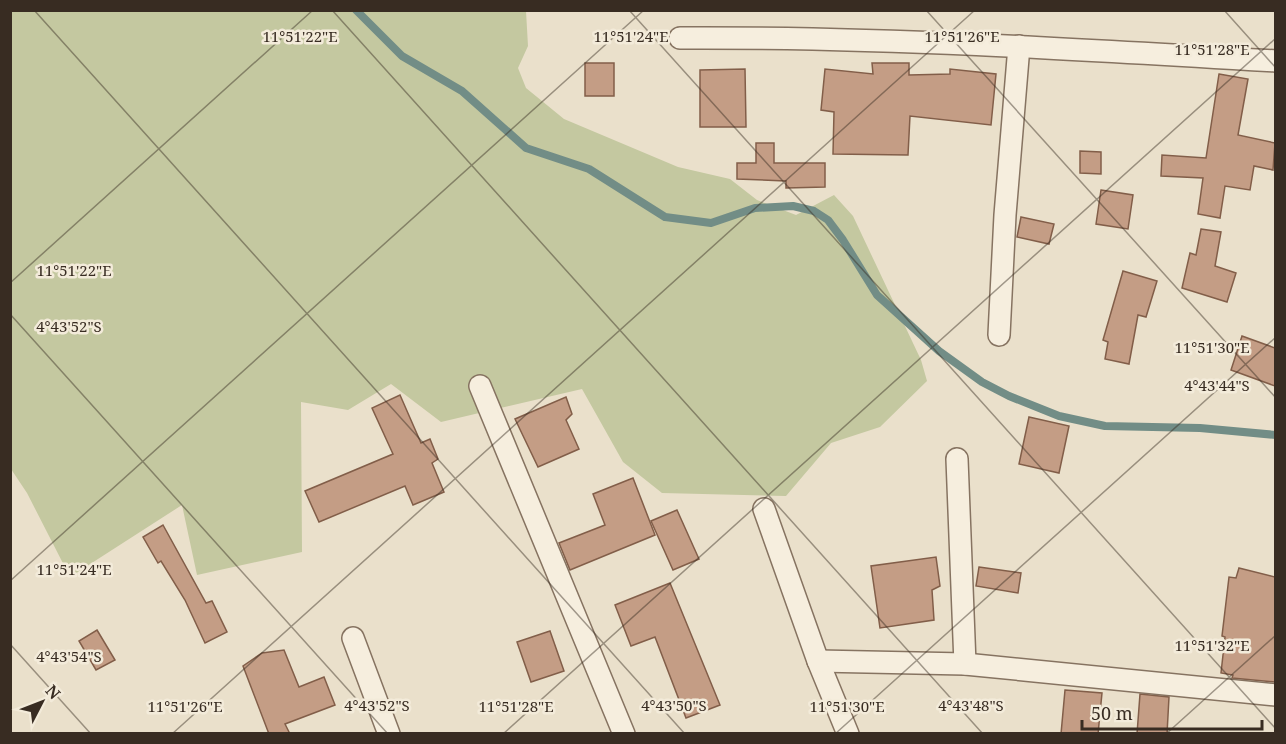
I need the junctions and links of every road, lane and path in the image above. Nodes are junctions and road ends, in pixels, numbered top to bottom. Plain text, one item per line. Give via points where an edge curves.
1 (680, 38) dead end
2 (1019, 46) junction
3 (1275, 61) edge
4 (999, 335) dead end
5 (480, 386) dead end
6 (957, 459) dead end
7 (764, 509) dead end
8 (353, 638) dead end
9 (818, 661) junction
10 (965, 664) junction
11 (1275, 694) edge
12 (389, 734) edge
13 (624, 734) edge
14 (848, 734) edge

1 - 2 street via 803,37
2 - 3 street
2 - 4 street
5 - 13 street
6 - 10 street
7 - 9 street
8 - 12 street
9 - 10 street
9 - 14 street
10 - 11 street

